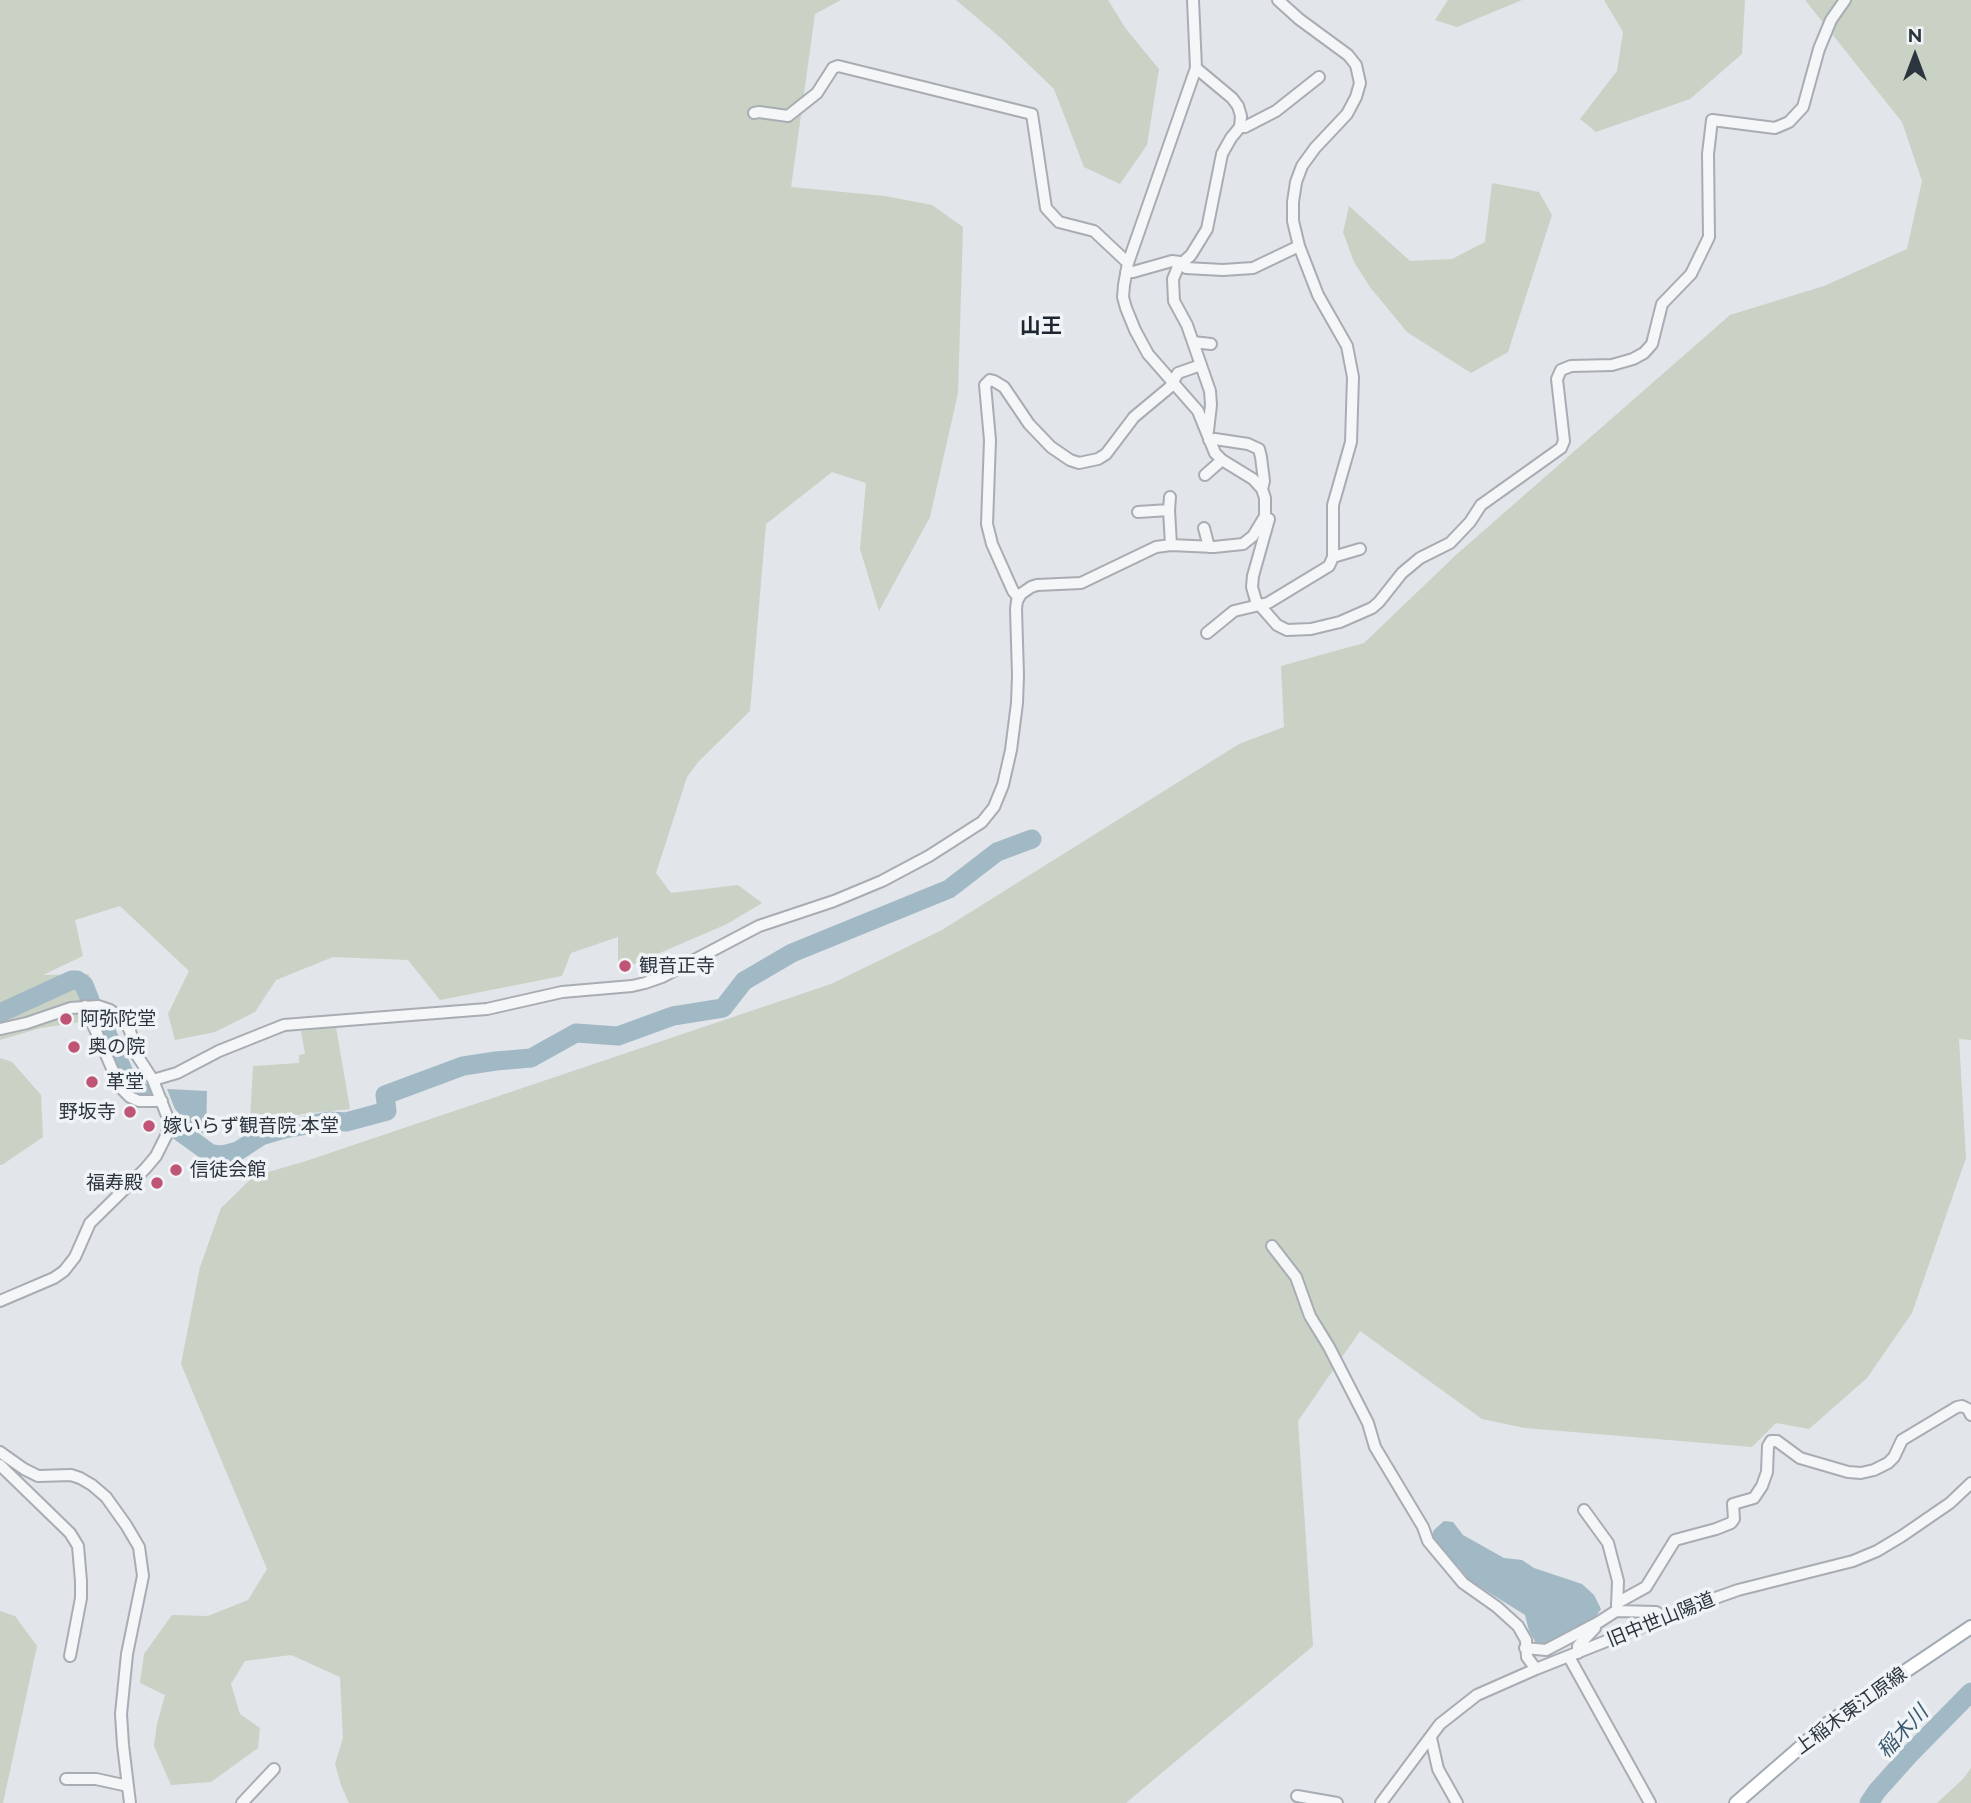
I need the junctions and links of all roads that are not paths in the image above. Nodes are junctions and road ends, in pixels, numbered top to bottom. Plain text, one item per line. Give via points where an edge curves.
1 (1193, 0) edge
2 (1278, 0) edge
3 (1845, 0) edge
4 (1195, 68) junction
5 (1320, 77) dead end
6 (754, 113) dead end
7 (1240, 127) junction
8 (1298, 246) junction
9 (1182, 264) junction
10 (1127, 268) junction
11 (1193, 342) junction
12 (1212, 344) dead end
13 (1201, 365) junction
14 (1173, 382) junction
15 (1208, 437) junction
16 (1222, 460) junction
17 (1205, 475) dead end
18 (1264, 493) junction
19 (1170, 497) dead end
20 (1169, 510) junction
21 (1138, 512) dead end
22 (1204, 528) dead end
23 (1171, 545) junction
24 (1209, 547) junction
25 (1360, 549) dead end
26 (1333, 557) junction
27 (1018, 597) junction
28 (1259, 606) junction
29 (1207, 634) dead end
30 (85, 1006) junction
31 (0, 1030) edge
32 (153, 1080) junction
33 (162, 1101) junction
34 (1272, 1246) dead end
35 (0, 1301) edge
36 (1971, 1415) edge
37 (0, 1452) edge
38 (0, 1465) edge
39 (1971, 1483) edge
40 (1584, 1510) dead end
41 (1616, 1607) junction
42 (1664, 1617) junction
43 (1599, 1622) junction
44 (1971, 1627) edge
45 (1525, 1648) junction
46 (1574, 1655) junction
47 (70, 1656) dead end
48 (1536, 1669) junction
49 (1431, 1738) junction
50 (274, 1769) dead end
51 (66, 1779) dead end
52 (128, 1786) junction
53 (1297, 1796) dead end
54 (130, 1803) edge
55 (242, 1803) edge
56 (1337, 1803) edge
57 (1381, 1803) edge
58 (1457, 1803) edge
59 (1650, 1803) edge
60 (1736, 1803) edge

1 - 4 street
2 - 8 street via 1348,55 1360,83 1347,114 1302,166 1293,220
3 - 28 street via 1819,48 1803,107 1789,122 1775,128 1712,120 1709,237 1691,274 1662,304 1652,344 1644,353 1612,365 1561,370 1557,379 1561,448 1481,505 1450,543 1420,558 1372,608 1340,622 1298,631 1277,625
4 - 7 street via 1232,98 1241,116
4 - 10 street
5 - 7 street via 1276,111
6 - 10 street via 788,116 817,93 832,68 838,66 1032,114 1046,208 1059,222 1094,231
7 - 9 street via 1222,154 1207,229
8 - 9 street via 1253,268 1186,268
8 - 26 street via 1318,295 1347,346 1353,377 1351,442 1333,505
9 - 10 street via 1172,261 1133,272
9 - 11 street via 1173,279 1174,301
10 - 14 street via 1126,308 1148,355
11 - 12 street
11 - 13 street
13 - 14 street via 1178,373
13 - 15 street via 1212,405
14 - 15 street via 1198,411
14 - 27 street via 1142,408 1106,454 1079,463 1051,447 1004,387 990,380 985,385 990,440 987,524
15 - 16 street
15 - 18 street via 1259,449
16 - 17 street
16 - 18 street via 1253,479
18 - 24 street via 1265,516 1253,536 1243,544
18 - 28 street via 1273,508 1252,587
19 - 20 street
20 - 21 street
20 - 23 street
22 - 24 street
23 - 24 street
23 - 27 street via 1156,547 1081,583 1037,585
25 - 26 street
26 - 28 street via 1329,566
27 - 32 street via 1017,703 1003,785 982,822 929,856 834,901 759,926 645,983 562,992 488,1009 284,1025
28 - 29 street via 1234,611
30 - 31 street
30 - 32 street via 110,1010 125,1021 138,1057
30 - 33 street via 120,1087 139,1101
32 - 33 street
33 - 35 street via 169,1121 163,1146 90,1223 64,1270
34 - 45 street via 1296,1277 1310,1316 1368,1423 1375,1447 1428,1541 1463,1583 1518,1626
36 - 41 street via 1968,1409 1957,1407 1902,1440 1888,1463 1861,1473 1800,1458 1771,1441 1762,1486 1754,1498 1733,1504 1731,1523 1675,1540 1646,1587
37 - 52 street via 38,1476 71,1475 92,1485 106,1497 138,1547 143,1576 127,1654 121,1714
38 - 47 street via 70,1533 80,1551 80,1598
39 - 42 street, 旧中世山陽道 via 1950,1503 1877,1551 1738,1590
40 - 41 street via 1608,1543 1618,1581
41 - 42 street
41 - 43 street
42 - 46 street, 旧中世山陽道
43 - 45 street via 1546,1650
43 - 46 street
44 - 60 main road, 上稲木東江原線 via 1826,1724
45 - 48 street
46 - 48 street, 旧中世山陽道
46 - 59 street
48 - 49 street, 旧中世山陽道 via 1477,1695 1440,1724
49 - 57 street, 旧中世山陽道
49 - 58 street via 1438,1769
50 - 55 street
51 - 52 street
52 - 54 street
53 - 56 street

